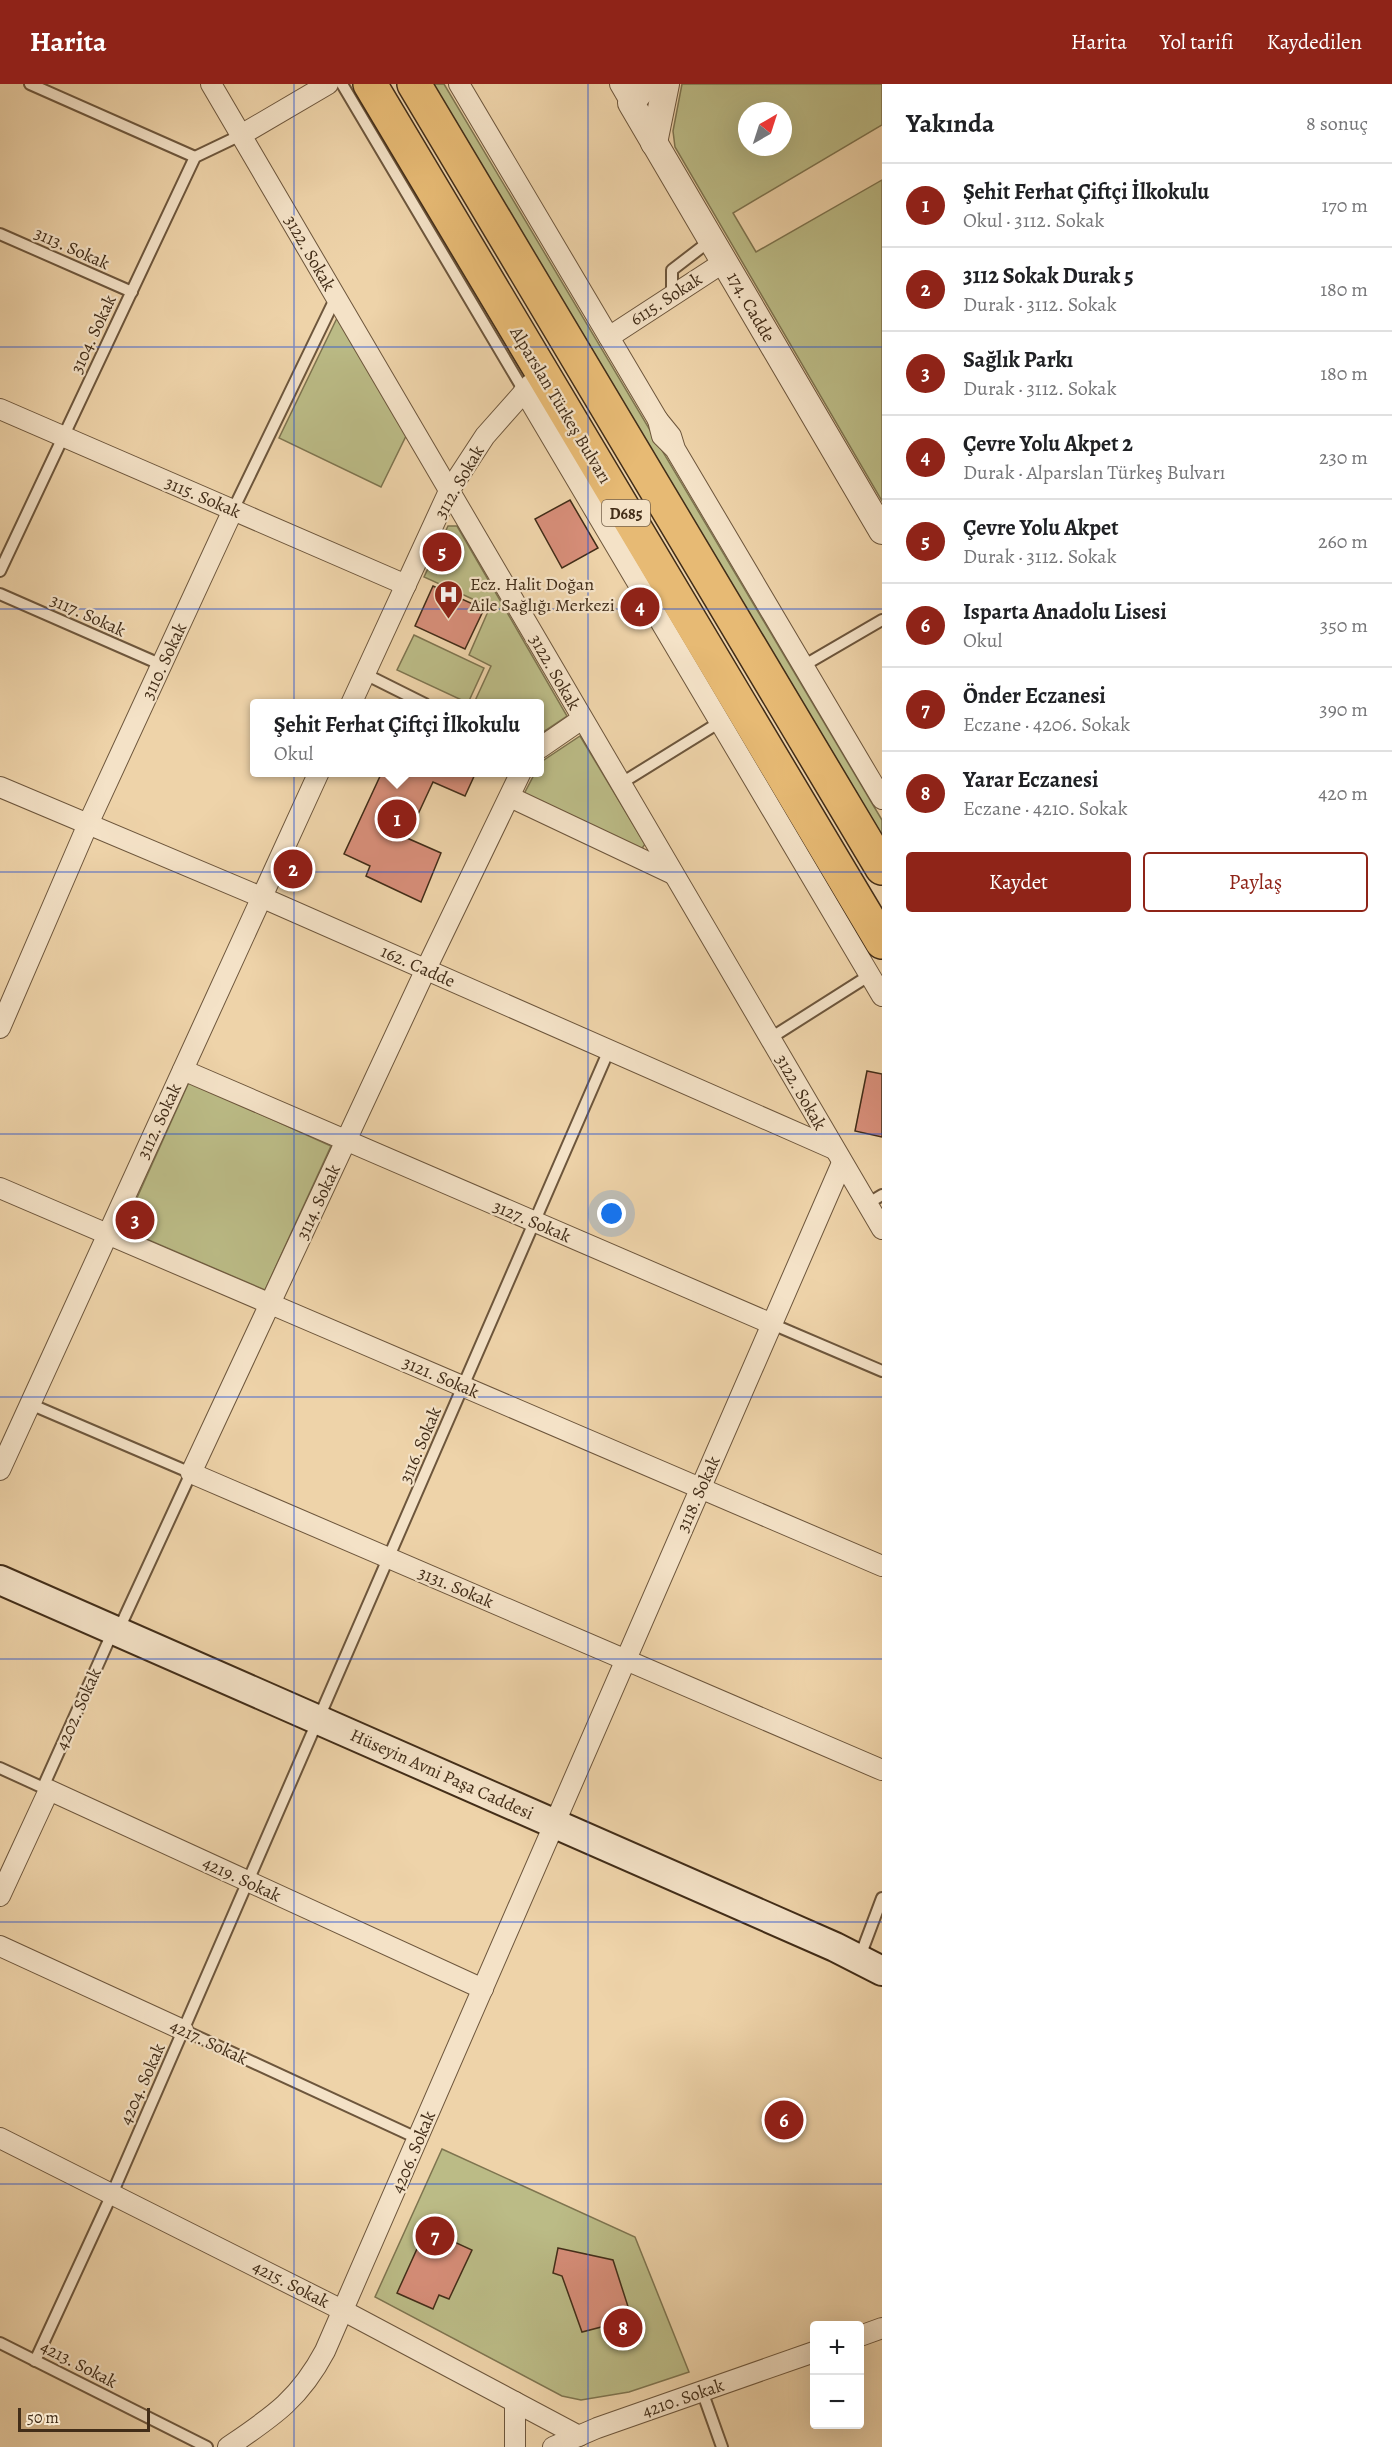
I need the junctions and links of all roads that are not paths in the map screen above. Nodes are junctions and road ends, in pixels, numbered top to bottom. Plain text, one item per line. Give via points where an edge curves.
1 (30, 84) edge
2 (211, 84) edge
3 (328, 84) edge
4 (342, 84) edge
5 (370, 84) edge
6 (414, 84) edge
7 (459, 84) edge
8 (666, 84) edge
9 (633, 90) edge
10 (241, 135) junction
11 (654, 143) junction
12 (195, 156) junction
13 (0, 234) edge
14 (711, 239) junction
15 (724, 262) junction
16 (132, 292) junction
17 (672, 295) junction
18 (336, 297) junction
19 (609, 337) junction
20 (533, 382) junction
21 (0, 410) edge
22 (63, 437) junction
23 (449, 491) junction
24 (234, 510) junction
25 (882, 531) edge
26 (0, 572) edge
27 (406, 585) junction
28 (0, 594) edge
29 (882, 621) edge
30 (162, 665) junction
31 (803, 666) junction
32 (365, 674) junction
33 (353, 699) edge
34 (415, 699) edge
35 (582, 718) junction
36 (720, 722) junction
37 (544, 745) edge
38 (317, 777) edge
39 (519, 777) edge
40 (620, 784) junction
41 (0, 787) edge
42 (510, 796) junction
43 (882, 799) edge
44 (88, 824) junction
45 (882, 868) edge
46 (673, 874) junction
47 (261, 897) junction
48 (882, 942) edge
49 (426, 969) junction
50 (870, 975) junction
51 (882, 996) edge
52 (5, 1002) edge
53 (0, 1028) edge
54 (769, 1039) junction
55 (609, 1050) junction
56 (183, 1070) junction
57 (346, 1140) junction
58 (838, 1156) junction
59 (0, 1188) edge
60 (874, 1200) edge
61 (535, 1222) junction
62 (882, 1229) edge
63 (107, 1235) junction
64 (270, 1304) junction
65 (772, 1324) junction
66 (882, 1371) edge
67 (463, 1387) junction
68 (30, 1404) junction
69 (0, 1470) edge
70 (191, 1473) junction
71 (700, 1488) junction
72 (388, 1558) junction
73 (882, 1566) edge
74 (0, 1581) edge
75 (116, 1631) junction
76 (626, 1660) junction
77 (318, 1720) junction
78 (0, 1768) edge
79 (882, 1770) edge
80 (46, 1789) junction
81 (555, 1824) junction
82 (248, 1881) junction
83 (0, 1896) edge
84 (882, 1898) edge
85 (0, 1946) edge
86 (870, 1965) edge
87 (483, 1989) junction
88 (183, 2030) junction
89 (0, 2138) edge
90 (419, 2139) junction
91 (112, 2194) junction
92 (344, 2311) junction
93 (882, 2328) edge
94 (864, 2335) edge
95 (0, 2343) edge
96 (810, 2353) edge
97 (35, 2361) junction
98 (702, 2391) junction
99 (515, 2402) junction
100 (579, 2436) junction
101 (207, 2447) edge
102 (228, 2447) edge
103 (515, 2447) edge
104 (553, 2447) edge
105 (722, 2447) edge

1 - 12 lane
2 - 10 street, 3122. Sokak
3 - 10 street
4 - 20 lane
5 - 20 highway, Alparslan Türkeş Bulvarı / D685
6 - 45 highway, D685
7 - 19 street
8 - 11 street
9 - 11 street, 174. Cadde
10 - 12 lane
10 - 18 street, 3122. Sokak
11 - 14 street, 174. Cadde
12 - 16 lane, 3104. Sokak
13 - 16 lane, 3113. Sokak
14 - 15 street, 174. Cadde
14 - 17 lane via 672,270
15 - 17 street, 6115. Sokak
15 - 25 street, 174. Cadde
16 - 22 lane, 3104. Sokak
17 - 19 street, 6115. Sokak
18 - 23 street, 3122. Sokak
18 - 24 lane, 3110. Sokak
19 - 31 street via 658,420 672,436 675,449
20 - 23 street, 3112. Sokak via 485,436
20 - 36 street
20 - 48 highway, Alparslan Türkeş Bulvarı / D685
21 - 22 street, 3115. Sokak
22 - 24 street, 3115. Sokak
22 - 26 lane, 3104. Sokak
23 - 27 street, 3112. Sokak
23 - 35 street, 3122. Sokak
24 - 27 street, 3115. Sokak
24 - 30 street, 3110. Sokak
27 - 32 street, 3112. Sokak
28 - 30 lane, 3117. Sokak
29 - 31 lane
30 - 44 street, 3110. Sokak
31 - 43 street
32 - 33 street, 3112. Sokak
32 - 34 lane
35 - 37 street
35 - 40 street, 3122. Sokak
36 - 40 lane
36 - 50 street
38 - 47 street, 3112. Sokak
39 - 42 street, 3114. Sokak
40 - 46 street, 3122. Sokak
41 - 44 street, 162. Cadde
42 - 46 street
42 - 49 street, 3114. Sokak
44 - 47 street, 162. Cadde
44 - 52 street, 3110. Sokak
46 - 54 street, 3122. Sokak
47 - 49 street, 162. Cadde
47 - 56 street, 3112. Sokak
49 - 55 street, 162. Cadde
49 - 57 street, 3114. Sokak
50 - 51 street
50 - 54 lane
52 - 53 street, 3110. Sokak
54 - 58 street, 3122. Sokak
55 - 58 street, 162. Cadde
55 - 61 lane, 3116. Sokak
56 - 57 street, 3127. Sokak
56 - 63 street, 3112. Sokak
57 - 61 street, 3127. Sokak
57 - 64 street, 3114. Sokak
58 - 60 street, 3122. Sokak
58 - 65 street, 3118. Sokak
59 - 63 street, 3121. Sokak
60 - 62 street, 3122. Sokak
61 - 65 street, 3127. Sokak
61 - 67 lane, 3116. Sokak
63 - 64 street, 3121. Sokak
63 - 68 street, 3112. Sokak
64 - 67 street, 3121. Sokak
64 - 70 street, 3114. Sokak
65 - 66 lane, 3127. Sokak
65 - 71 street, 3118. Sokak
67 - 71 street, 3121. Sokak
67 - 72 lane, 3116. Sokak
68 - 69 street, 3112. Sokak
68 - 70 lane, 3131. Sokak
70 - 72 street, 3131. Sokak
70 - 75 lane, 3114. Sokak
71 - 73 street, 3121. Sokak
71 - 76 street, 3118. Sokak
72 - 76 street, 3131. Sokak
72 - 77 lane, 3116. Sokak
74 - 75 main road, Hüseyin Avni Paşa Caddesi
75 - 77 main road, Hüseyin Avni Paşa Caddesi
75 - 80 lane, 4202. Sokak
76 - 79 street, 3131. Sokak
76 - 81 street, 3118. Sokak
77 - 81 main road, Hüseyin Avni Paşa Caddesi
77 - 82 lane, 4204. Sokak
78 - 80 lane, 4219. Sokak
80 - 82 street, 4219. Sokak
80 - 83 street, 4202. Sokak
81 - 86 main road, Hüseyin Avni Paşa Caddesi
81 - 87 street, 4206. Sokak
82 - 87 street, 4219. Sokak
82 - 88 lane, 4204. Sokak
84 - 86 lane
85 - 88 street, 4217. Sokak
87 - 90 street, 4206. Sokak
88 - 90 lane, 4217. Sokak
88 - 91 lane, 4204. Sokak
89 - 91 street, 4215. Sokak
90 - 92 street, 4206. Sokak
91 - 92 street, 4215. Sokak
91 - 97 lane, 4204. Sokak
92 - 99 street, 4215. Sokak
92 - 102 street, 4206. Sokak via 317,2367 294,2397 268,2421
93 - 94 street
95 - 97 lane, 4213. Sokak
96 - 98 street, 4210. Sokak
97 - 101 lane, 4213. Sokak
98 - 100 street, 4210. Sokak
98 - 105 lane
99 - 100 street, 4215. Sokak
99 - 103 street
100 - 104 street, 4210. Sokak

